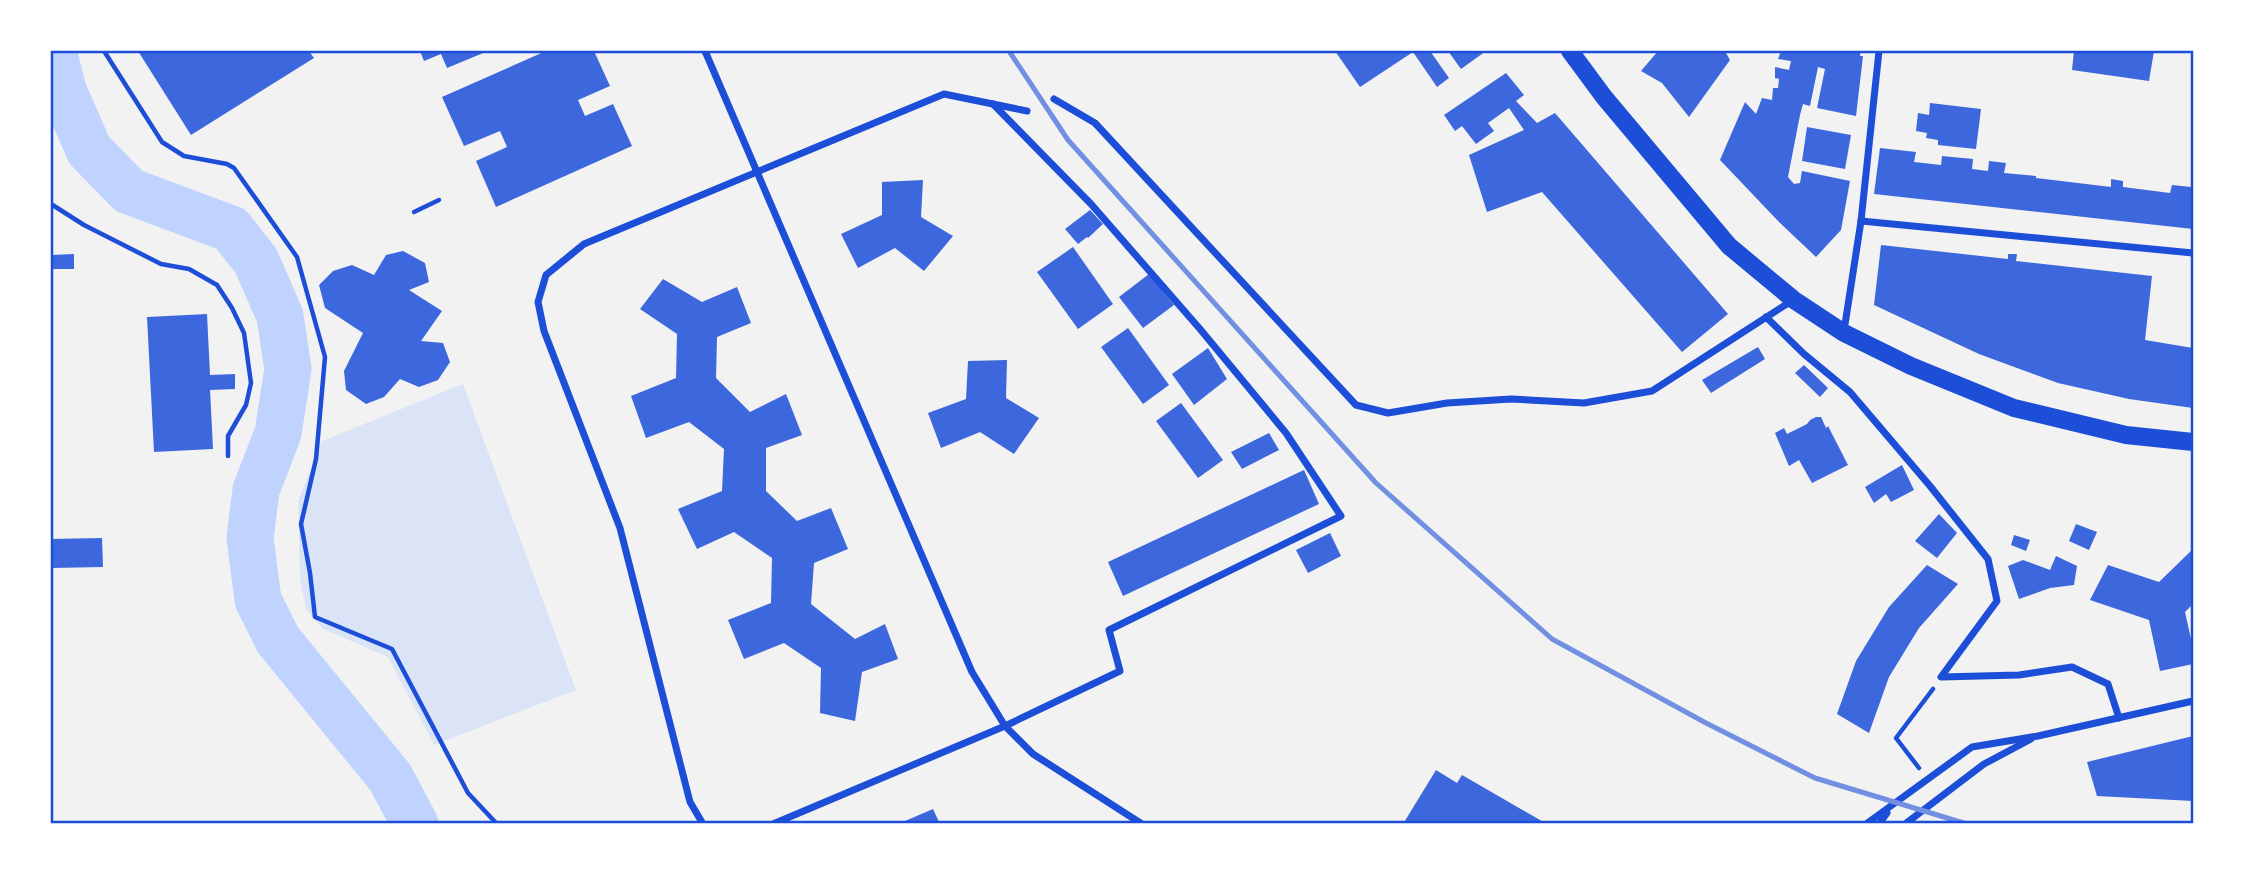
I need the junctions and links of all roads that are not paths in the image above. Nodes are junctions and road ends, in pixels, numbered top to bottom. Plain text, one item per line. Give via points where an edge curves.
1 (705, 51) edge
2 (1570, 51) edge
3 (1879, 51) edge
4 (1054, 99) dead end
5 (993, 104) junction
6 (1027, 111) dead end
7 (756, 173) junction
8 (1861, 221) junction
9 (2193, 253) edge
10 (1794, 300) junction
11 (1766, 317) junction
12 (1844, 333) junction
13 (2193, 442) edge
14 (2193, 701) edge
15 (2119, 718) junction
16 (1005, 726) junction
17 (2038, 736) junction
18 (1892, 807) junction
19 (1908, 823) edge
20 (704, 824) edge
21 (773, 824) edge
22 (1142, 824) edge
23 (1866, 824) edge
24 (1879, 824) edge

1 - 7 street
2 - 10 main road via 1730,246
3 - 8 street
4 - 11 street via 1095,123 1356,405 1388,413 1460,402 1584,402 1652,391
5 - 6 street
5 - 7 street via 944,94
5 - 16 street via 1091,204 1200,329 1286,433 1341,516 1109,630 1120,671
7 - 16 street via 972,672
7 - 20 street via 584,244 546,275 538,302 544,331 620,528 690,802
8 - 9 street
8 - 12 street
10 - 11 street
10 - 12 main road
11 - 15 street via 1850,391 1988,559 1997,601 1941,677 2072,667 2108,684
12 - 13 main road via 2014,408 2126,435
14 - 15 street
15 - 17 street
16 - 21 street
16 - 22 street via 1033,754
17 - 18 street via 1972,747
17 - 19 street via 1984,764
18 - 23 street
18 - 24 street

